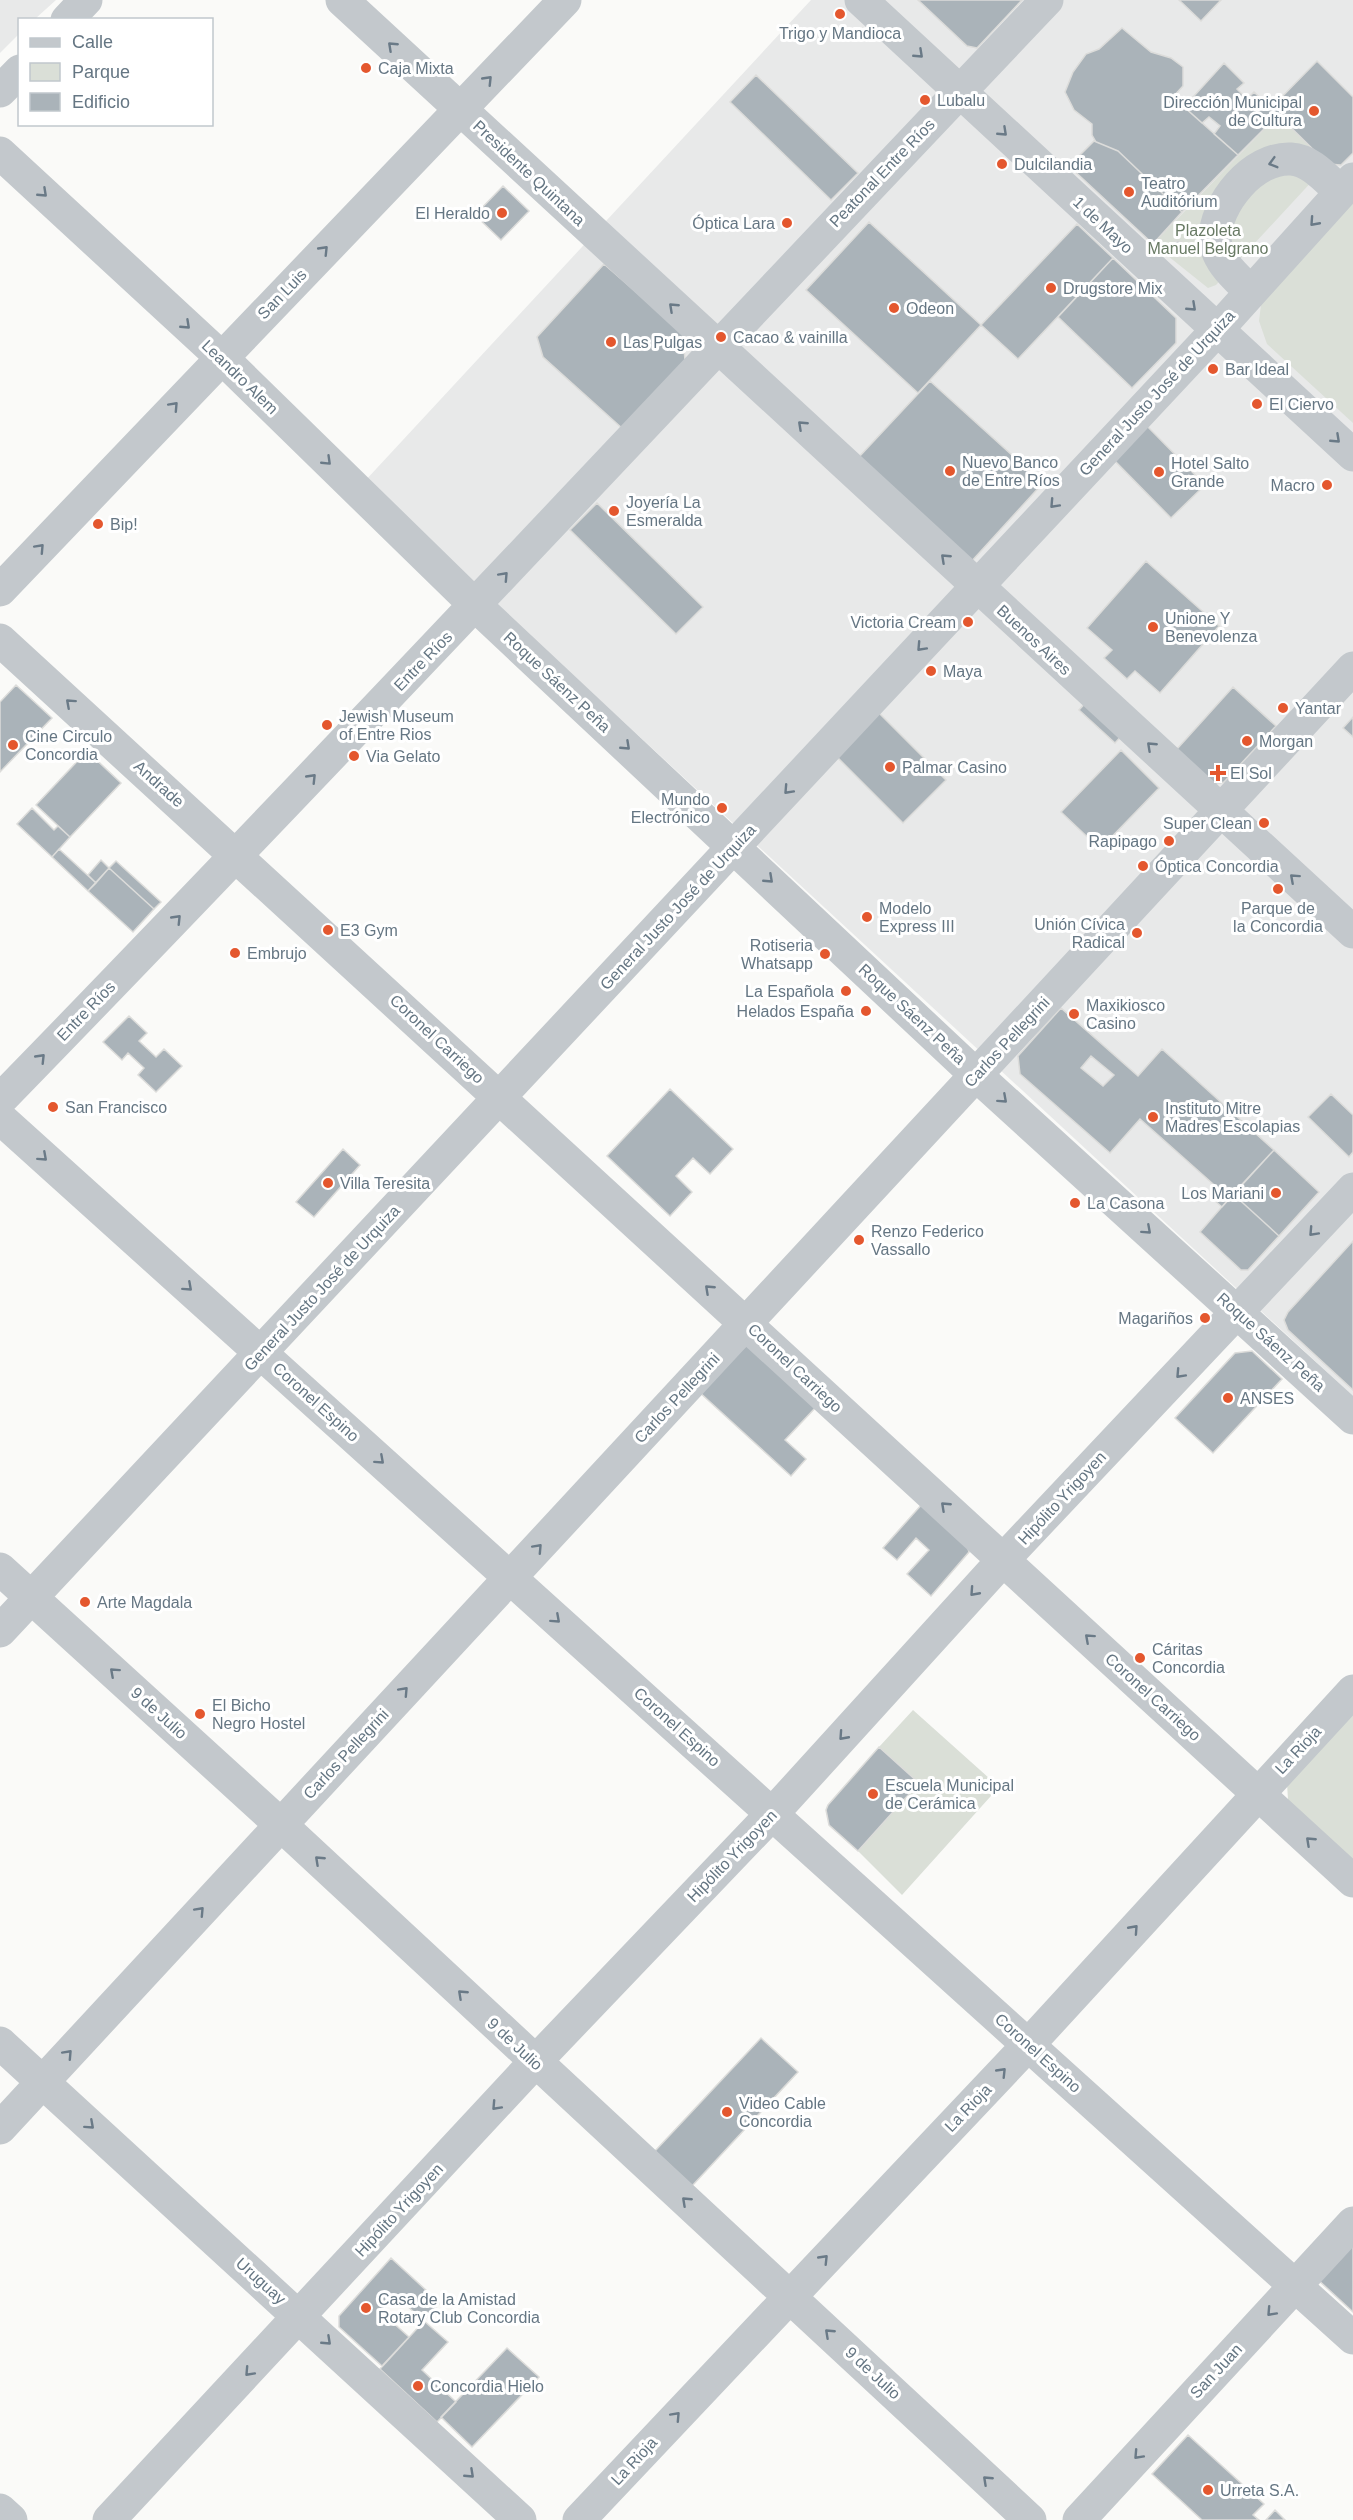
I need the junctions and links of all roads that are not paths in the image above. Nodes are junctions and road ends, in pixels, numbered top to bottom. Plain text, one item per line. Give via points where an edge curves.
1 (86, 0) edge
2 (342, 0) edge
3 (565, 0) edge
4 (861, 0) edge
5 (1047, 0) edge
6 (70, 18) edge
7 (18, 73) edge
8 (0, 92) edge
9 (960, 92) junction
10 (460, 109) junction
11 (0, 153) edge
12 (1347, 185) edge
13 (1251, 292) junction
14 (1217, 330) junction
15 (716, 347) junction
16 (221, 357) junction
17 (1353, 455) edge
18 (977, 587) junction
19 (0, 590) edge
20 (476, 606) junction
21 (0, 640) edge
22 (1353, 668) edge
23 (1221, 811) junction
24 (734, 847) junction
25 (238, 856) junction
26 (1353, 932) edge
27 (976, 1075) junction
28 (500, 1097) junction
29 (0, 1100) edge
30 (0, 1118) edge
31 (1353, 1189) edge
32 (1238, 1312) junction
33 (747, 1323) junction
34 (261, 1352) junction
35 (1353, 1418) edge
36 (1003, 1560) junction
37 (0, 1569) edge
38 (510, 1578) junction
39 (32, 1597) junction
40 (0, 1631) edge
41 (1353, 1691) edge
42 (1258, 1793) junction
43 (772, 1813) junction
44 (280, 1824) junction
45 (1353, 1881) edge
46 (0, 2043) edge
47 (1029, 2044) junction
48 (535, 2062) junction
49 (43, 2082) junction
50 (0, 2128) edge
51 (1353, 2223) edge
52 (1295, 2285) junction
53 (789, 2296) junction
54 (301, 2317) junction
55 (1353, 2338) edge
56 (0, 2510) edge
57 (11, 2520) edge
58 (109, 2520) edge
59 (520, 2520) edge
60 (579, 2520) edge
61 (1030, 2520) edge
62 (1079, 2520) edge

1 - 6 street
10 -> 2 street, Presidente Quintana
10 -> 3 street, San Luis
4 -> 9 street, 1 de Mayo
5 - 9 street, Peatonal Entre Ríos
7 - 8 street
9 -> 14 street, 1 de Mayo
9 - 15 street, Peatonal Entre Ríos
15 -> 10 street, Presidente Quintana
16 -> 10 street, San Luis
11 -> 16 street, Leandro Alem
12 -> 13 street, General Justo José de Urquiza
12 -> 13 street via 1292,159 1261,166 1239,187 1221,209 1215,240 1229,270
13 - 14 street, General Justo José de Urquiza
14 -> 17 street, 1 de Mayo
14 -> 18 street, General Justo José de Urquiza
18 -> 15 street, Buenos Aires
20 -> 15 street, Entre Ríos
19 -> 16 street, San Luis
16 -> 20 street, Leandro Alem
23 -> 18 street, Buenos Aires
18 -> 24 street, General Justo José de Urquiza
20 -> 24 street, Roque Sáenz Peña
25 -> 20 street, Entre Ríos
25 -> 21 street, Andrade
22 - 23 street, Carlos Pellegrini
26 -> 23 street, Buenos Aires
23 - 27 street, Carlos Pellegrini
24 -> 27 street, Roque Sáenz Peña
24 - 28 street, General Justo José de Urquiza
25 - 28 street, Coronel Carriego
29 -> 25 street, Entre Ríos
27 -> 32 street, Roque Sáenz Peña
27 - 33 street, Carlos Pellegrini
33 -> 28 street, Coronel Carriego
28 - 34 street, General Justo José de Urquiza
30 -> 34 street, Coronel Espino
31 -> 32 street, Hipólito Yrigoyen
32 - 35 street, Roque Sáenz Peña
32 -> 36 street, Hipólito Yrigoyen
36 -> 33 street, Coronel Carriego
38 -> 33 street, Carlos Pellegrini
34 -> 38 street, Coronel Espino
34 - 39 street, General Justo José de Urquiza
42 -> 36 street, Coronel Carriego
36 -> 43 street, Hipólito Yrigoyen
37 - 39 street, 9 de Julio
38 -> 43 street, Coronel Espino
44 -> 38 street, Carlos Pellegrini
39 - 40 street, General Justo José de Urquiza
44 -> 39 street, 9 de Julio
41 - 42 street, La Rioja
45 -> 42 street, Coronel Carriego
47 -> 42 street, La Rioja
43 - 47 street, Coronel Espino
43 - 48 street, Hipólito Yrigoyen
48 -> 44 street, 9 de Julio
49 -> 44 street, Carlos Pellegrini
46 - 49 street, Uruguay
47 - 52 street, Coronel Espino
53 -> 47 street, La Rioja
53 -> 48 street, 9 de Julio
48 -> 54 street, Hipólito Yrigoyen
49 - 50 street, Carlos Pellegrini
49 -> 54 street, Uruguay
51 - 52 street, San Juan
52 - 55 street, Coronel Espino
52 -> 62 street, San Juan
60 -> 53 street, La Rioja
61 -> 53 street, 9 de Julio
54 -> 58 street, Hipólito Yrigoyen
54 -> 59 street, Uruguay
56 - 57 street

